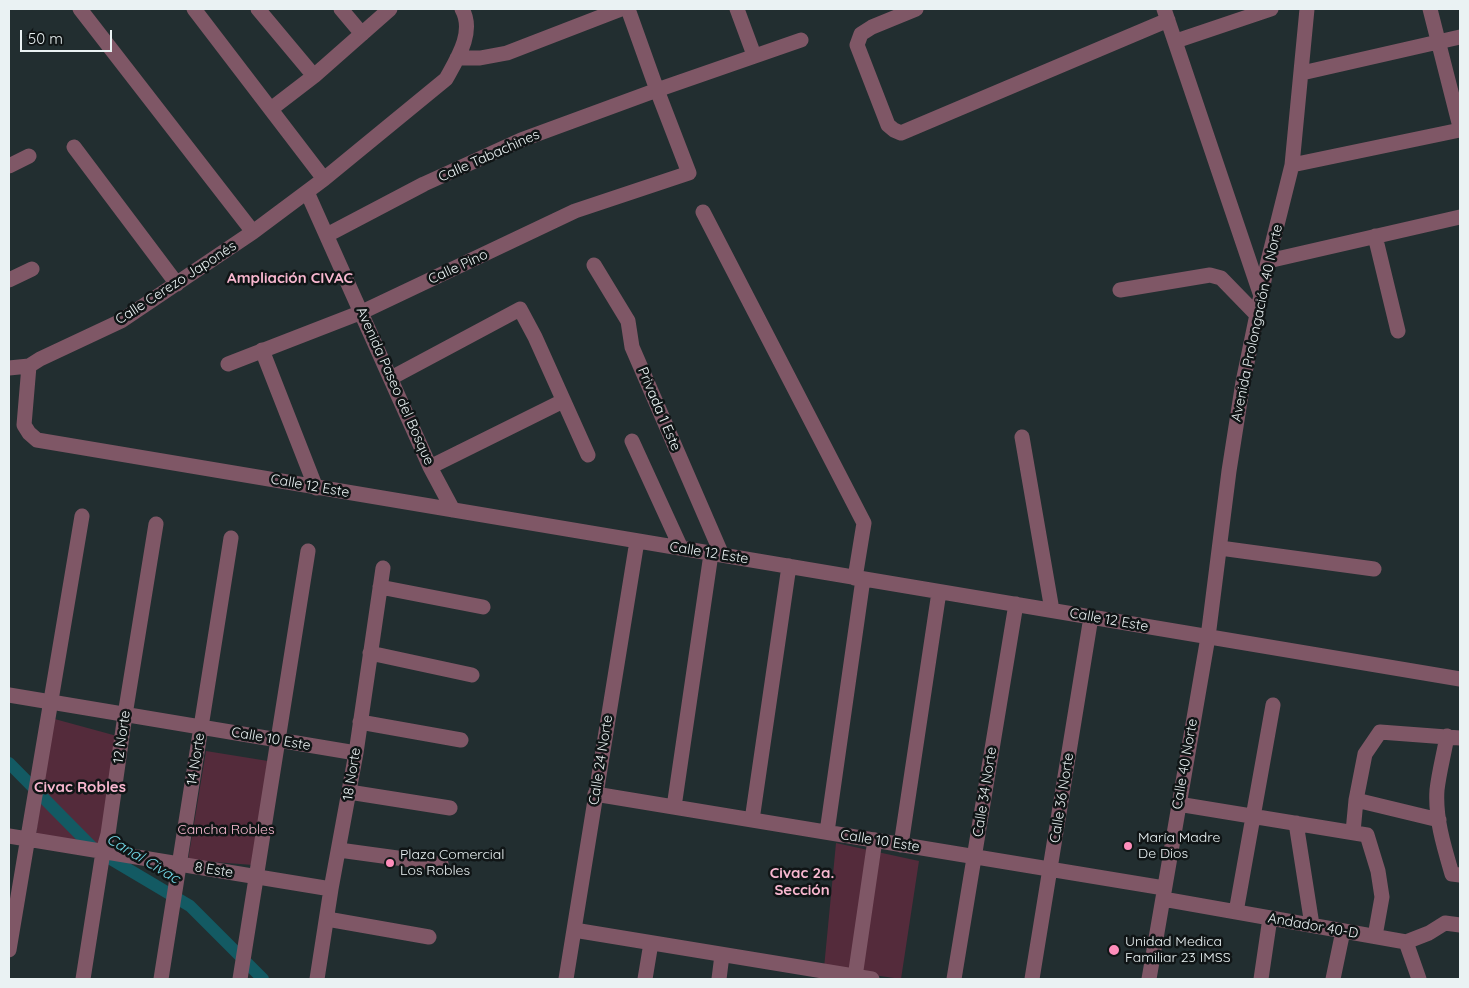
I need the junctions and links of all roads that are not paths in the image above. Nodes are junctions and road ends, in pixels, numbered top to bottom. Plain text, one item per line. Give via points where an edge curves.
1 (80, 9) edge
2 (194, 9) edge
3 (258, 9) edge
4 (340, 9) edge
5 (390, 9) edge
6 (462, 9) edge
7 (621, 9) edge
8 (628, 9) edge
9 (737, 9) edge
10 (916, 9) edge
11 (1271, 9) edge
12 (1307, 9) edge
13 (1430, 9) edge
14 (1166, 15) edge
15 (362, 34) junction
16 (1460, 37) edge
17 (801, 40) dead end
18 (1176, 41) junction
19 (1438, 42) junction
20 (754, 56) junction
21 (457, 58) junction
22 (1302, 73) junction
23 (314, 76) junction
24 (657, 90) junction
25 (272, 109) junction
26 (1460, 128) edge
27 (74, 147) dead end
28 (29, 156) dead end
29 (1292, 165) junction
30 (9, 166) edge
31 (324, 179) junction
32 (307, 192) junction
33 (703, 212) dead end
34 (1460, 216) edge
35 (253, 232) junction
36 (327, 235) junction
37 (1375, 236) junction
38 (1268, 261) junction
39 (594, 266) dead end
40 (32, 269) dead end
41 (9, 280) edge
42 (177, 284) junction
43 (1120, 290) dead end
44 (1261, 295) junction
45 (362, 312) junction
46 (1256, 314) junction
47 (1398, 331) dead end
48 (262, 350) junction
49 (228, 364) dead end
50 (29, 366) junction
51 (9, 368) edge
52 (392, 378) junction
53 (562, 401) junction
54 (1022, 437) dead end
55 (632, 441) dead end
56 (588, 455) dead end
57 (430, 467) junction
58 (316, 488) junction
59 (453, 510) junction
60 (82, 516) dead end
61 (156, 524) dead end
62 (231, 538) dead end
63 (637, 541) junction
64 (681, 548) junction
65 (1220, 548) junction
66 (308, 551) dead end
67 (716, 554) junction
68 (788, 566) junction
69 (382, 568) dead end
70 (1374, 569) dead end
71 (859, 578) junction
72 (380, 587) junction
73 (939, 592) junction
74 (1016, 604) junction
75 (483, 607) dead end
76 (1052, 610) junction
77 (1091, 617) junction
78 (1208, 637) junction
79 (370, 653) junction
80 (472, 676) dead end
81 (1460, 679) edge
82 (9, 695) edge
83 (51, 702) junction
84 (1273, 705) dead end
85 (125, 715) junction
86 (360, 722) junction
87 (201, 727) junction
88 (1454, 737) edge
89 (277, 740) junction
90 (462, 740) dead end
91 (356, 753) junction
92 (349, 792) junction
93 (595, 794) junction
94 (1356, 800) junction
95 (1178, 804) junction
96 (674, 807) junction
97 (450, 808) dead end
98 (1253, 816) junction
99 (752, 820) junction
100 (1439, 820) junction
101 (1296, 823) junction
102 (827, 832) junction
103 (1360, 833) junction
104 (9, 836) edge
105 (27, 839) junction
106 (875, 840) junction
107 (901, 844) junction
108 (339, 850) junction
109 (104, 852) junction
110 (974, 857) junction
111 (180, 864) junction
112 (442, 864) dead end
113 (1050, 869) junction
114 (1456, 874) edge
115 (255, 877) junction
116 (331, 889) junction
117 (1163, 893) junction
118 (1236, 912) junction
119 (1270, 918) junction
120 (328, 919) junction
121 (1312, 925) junction
122 (1460, 925) edge
123 (574, 930) junction
124 (1343, 931) junction
125 (1375, 936) junction
126 (429, 938) dead end
127 (1406, 942) junction
128 (651, 943) junction
129 (9, 950) edge
130 (722, 955) junction
131 (803, 974) edge
132 (241, 976) edge
133 (855, 976) junction
134 (83, 979) edge
135 (161, 979) edge
136 (317, 979) edge
137 (566, 979) edge
138 (645, 979) edge
139 (719, 979) edge
140 (872, 979) edge
141 (954, 979) edge
142 (1032, 979) edge
143 (1149, 979) edge
144 (1260, 979) edge
145 (1334, 979) edge
146 (1419, 979) edge

1 - 35 street
2 - 25 street
3 - 23 street
4 - 15 street
5 - 15 street
6 - 21 street via 466,15 466,38
7 - 21 street via 507,53
8 - 24 street
9 - 20 street
10 - 14 street via 872,27 861,34 857,45 888,125 901,133
11 - 18 street
12 - 22 street, Avenida Prolongación 40 Norte
13 - 19 street
14 - 18 street
15 - 23 street
16 - 19 street
17 - 20 street, Calle Tabachines
18 - 44 street
19 - 22 street
19 - 26 street
20 - 24 street, Calle Tabachines
21 - 31 street via 446,79
22 - 29 street, Avenida Prolongación 40 Norte
23 - 25 street
24 - 36 street, Calle Tabachines via 521,140 424,184
24 - 45 street, Calle Pino via 689,173 575,211
25 - 31 street
26 - 29 street
27 - 42 street
28 - 30 street
29 - 38 street, Avenida Prolongación 40 Norte
31 - 32 street
32 - 35 street, Calle Cerezo Japonés
32 - 36 street, Avenida Paseo del Bosque
33 - 71 street via 864,523
34 - 37 street
35 - 42 street, Calle Cerezo Japonés
36 - 45 street, Avenida Paseo del Bosque
37 - 38 street
37 - 47 street
38 - 44 street, Avenida Prolongación 40 Norte
39 - 67 street, Privada 1 Este via 628,321 632,348
40 - 41 street
42 - 50 street, Calle Cerezo Japonés via 121,321
43 - 46 street via 1210,275 1221,278
44 - 46 street, Avenida Prolongación 40 Norte
45 - 48 street, Calle Pino
45 - 52 street, Avenida Paseo del Bosque
46 - 65 street, Avenida Prolongación 40 Norte via 1230,462
48 - 49 street, Calle Pino
48 - 58 street
50 - 51 street, Calle Cerezo Japonés
50 - 58 street, Calle 12 Este via 24,425 28,433 38,440
52 - 53 street via 520,309
52 - 57 street, Avenida Paseo del Bosque
53 - 56 street
53 - 57 street
54 - 76 street
55 - 64 street
57 - 59 street, Avenida Paseo del Bosque
58 - 59 street, Calle 12 Este
59 - 63 street, Calle 12 Este
60 - 83 street
61 - 85 street, 12 Norte
62 - 87 street, 14 Norte
63 - 64 street, Calle 12 Este
63 - 93 street, Calle 24 Norte
64 - 67 street, Calle 12 Este
65 - 70 street
65 - 78 street, Avenida Prolongación 40 Norte
66 - 89 street
67 - 68 street, Calle 12 Este
67 - 96 street
68 - 71 street, Calle 12 Este
68 - 99 street
69 - 72 street, 18 Norte
71 - 73 street, Calle 12 Este
71 - 102 street
72 - 75 street
72 - 79 street, 18 Norte
73 - 74 street, Calle 12 Este
73 - 107 street
74 - 76 street, Calle 12 Este
74 - 110 street, Calle 34 Norte
76 - 77 street, Calle 12 Este
77 - 78 street, Calle 12 Este
77 - 113 street, Calle 36 Norte
78 - 81 street, Calle 12 Este
78 - 95 street, Calle 40 Norte
79 - 80 street
79 - 86 street, 18 Norte
82 - 83 street, Calle 10 Este
83 - 85 street, Calle 10 Este
83 - 105 street
84 - 98 street
85 - 87 street, Calle 10 Este
85 - 109 street, 12 Norte
86 - 90 street
86 - 91 street, 18 Norte
87 - 89 street, Calle 10 Este
87 - 111 street, 14 Norte
88 - 94 street via 1380,732 1365,754
88 - 100 street via 1437,790
89 - 91 street, Calle 10 Este
89 - 115 street
91 - 92 street, 18 Norte
92 - 97 street
92 - 108 street, 18 Norte
93 - 96 street, Calle 10 Este
93 - 123 street, Calle 24 Norte
94 - 100 street
94 - 103 street
95 - 98 street
95 - 117 street, Calle 40 Norte
96 - 99 street, Calle 10 Este
98 - 101 street
98 - 118 street
99 - 102 street, Calle 10 Este
100 - 114 street via 1444,846
101 - 103 street
101 - 121 street
102 - 106 street, Calle 10 Este
103 - 125 street via 1378,871 1382,897
104 - 105 street, 8 Este
105 - 109 street, 8 Este
105 - 129 street
106 - 107 street, Calle 10 Este
106 - 133 street
107 - 110 street, Calle 10 Este
108 - 112 street
108 - 116 street, 18 Norte
109 - 111 street, 8 Este
109 - 134 street, 12 Norte
110 - 113 street, Calle 10 Este
110 - 141 street, Calle 34 Norte
111 - 115 street, 8 Este
111 - 135 street, 14 Norte
113 - 117 street, Calle 10 Este
113 - 142 street, Calle 36 Norte
115 - 116 street, 8 Este
115 - 132 street
116 - 120 street, 18 Norte
117 - 118 street, Andador 40-D
117 - 143 street, Calle 40 Norte
118 - 119 street, Andador 40-D
119 - 121 street, Andador 40-D
119 - 144 street
120 - 126 street
120 - 136 street, 18 Norte
121 - 124 street, Andador 40-D
122 - 127 street via 1445,923
123 - 128 street
123 - 137 street, Calle 24 Norte
124 - 125 street, Andador 40-D
124 - 145 street
125 - 127 street, Andador 40-D
127 - 146 street
128 - 130 street
128 - 138 street
130 - 131 street
130 - 139 street
131 - 133 street
133 - 140 street

